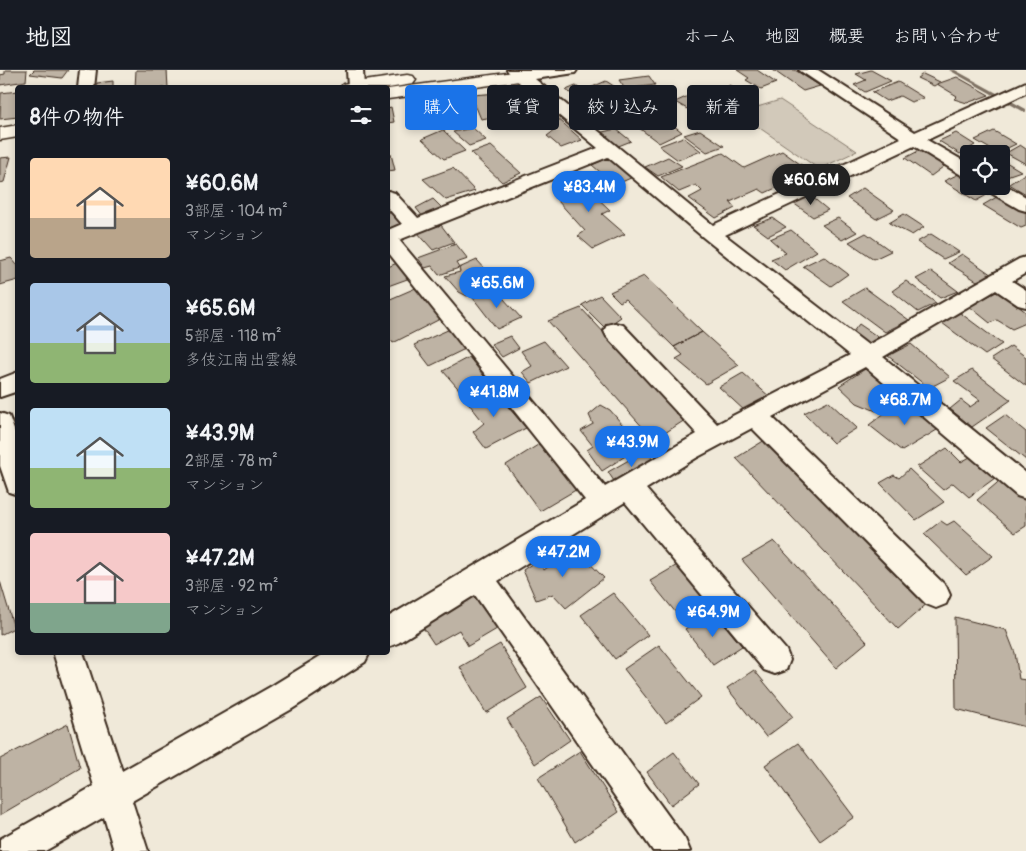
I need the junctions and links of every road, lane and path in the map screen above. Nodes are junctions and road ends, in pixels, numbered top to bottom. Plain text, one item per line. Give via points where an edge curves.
1 (88, 70) edge
2 (481, 70) edge
3 (569, 70) edge
4 (808, 70) edge
5 (518, 73) edge
6 (354, 81) edge
7 (86, 85) edge
8 (1026, 87) edge
9 (390, 94) edge
10 (1010, 94) junction
11 (1026, 103) edge
12 (15, 132) edge
13 (0, 134) edge
14 (914, 140) junction
15 (15, 144) edge
16 (0, 146) edge
17 (609, 150) junction
18 (960, 167) edge
19 (1009, 195) edge
20 (390, 199) edge
21 (1026, 205) edge
22 (415, 226) junction
23 (711, 234) junction
24 (390, 237) edge
25 (390, 240) edge
26 (1026, 264) edge
27 (997, 281) junction
28 (1026, 300) edge
29 (615, 331) dead end
30 (867, 356) junction
31 (15, 382) edge
32 (0, 388) edge
33 (754, 416) junction
34 (0, 423) edge
35 (715, 437) junction
36 (15, 474) edge
37 (628, 487) junction
38 (1026, 488) edge
39 (602, 502) junction
40 (479, 577) junction
41 (936, 594) dead end
42 (390, 632) edge
43 (69, 655) edge
44 (350, 655) edge
45 (775, 660) dead end
46 (113, 794) junction
47 (12, 851) edge
48 (130, 851) edge
49 (673, 851) edge

1 - 7 street
2 - 6 main road
3 - 5 street
4 - 14 street
5 - 9 main road
5 - 17 street
8 - 10 street
10 - 11 street
10 - 14 street
12 - 13 main road
14 - 18 street
14 - 23 street
15 - 16 main road
17 - 22 street
17 - 23 street
19 - 21 street
20 - 22 street
22 - 24 street
23 - 30 street
25 - 39 street
26 - 27 street
27 - 28 street
27 - 30 street
29 - 35 street
30 - 33 street
30 - 38 street
31 - 32 street
33 - 35 street
33 - 41 street
34 - 36 street
35 - 37 street
37 - 39 street
37 - 45 street
39 - 40 street
40 - 42 street
40 - 49 street
43 - 46 street
44 - 46 street
46 - 47 street
46 - 48 street

